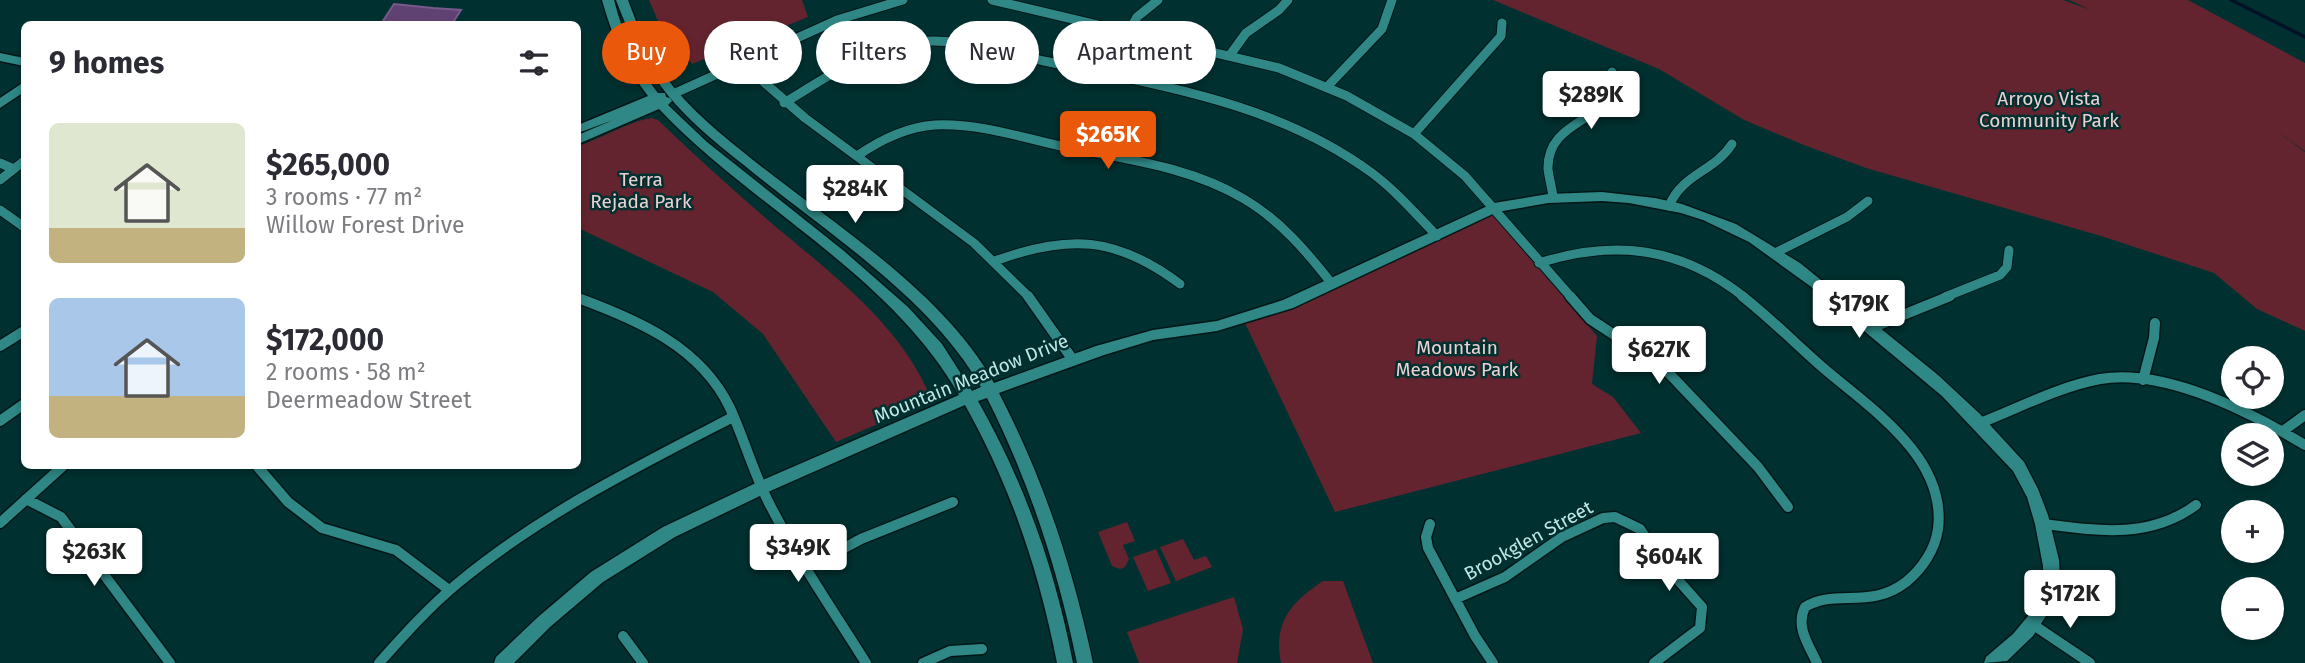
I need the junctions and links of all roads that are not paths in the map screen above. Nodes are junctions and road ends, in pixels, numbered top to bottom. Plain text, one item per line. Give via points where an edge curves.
1 (608, 0) edge
2 (622, 0) edge
3 (903, 0) edge
4 (992, 0) edge
5 (1158, 0) edge
6 (1288, 0) edge
7 (1392, 0) edge
8 (1085, 21) edge
9 (1135, 21) edge
10 (1502, 23) dead end
11 (802, 36) edge
12 (1216, 52) edge
13 (0, 55) edge
14 (1230, 55) junction
15 (21, 59) edge
16 (1612, 72) dead end
17 (704, 80) edge
18 (764, 84) edge
19 (1328, 87) junction
20 (21, 88) edge
21 (673, 94) junction
22 (658, 101) junction
23 (784, 103) junction
24 (0, 104) edge
25 (581, 128) edge
26 (1414, 134) junction
27 (581, 139) edge
28 (1732, 144) dead end
29 (857, 156) junction
30 (0, 163) edge
31 (21, 163) edge
32 (14, 169) junction
33 (0, 180) edge
34 (1553, 197) junction
35 (1868, 201) dead end
36 (1669, 206) junction
37 (1494, 208) junction
38 (0, 210) edge
39 (21, 222) edge
40 (1437, 236) junction
41 (2009, 250) dead end
42 (1775, 253) junction
43 (995, 261) junction
44 (1539, 263) junction
45 (1180, 284) dead end
46 (1332, 284) junction
47 (581, 299) edge
48 (2154, 323) dead end
49 (1871, 328) junction
50 (21, 333) edge
51 (0, 346) edge
52 (1073, 360) junction
53 (2143, 380) junction
54 (991, 390) junction
55 (969, 398) junction
56 (21, 406) edge
57 (2305, 415) edge
58 (733, 417) junction
59 (0, 421) edge
60 (1980, 423) junction
61 (2266, 423) edge
62 (2284, 430) edge
63 (2284, 432) edge
64 (2305, 445) edge
65 (60, 469) edge
66 (260, 469) edge
67 (763, 487) junction
68 (26, 499) junction
69 (953, 502) dead end
70 (2196, 505) dead end
71 (1788, 507) dead end
72 (0, 523) edge
73 (1430, 524) dead end
74 (2044, 524) junction
75 (807, 568) junction
76 (449, 590) junction
77 (1455, 598) junction
78 (2032, 624) junction
79 (624, 636) dead end
80 (982, 649) dead end
81 (170, 663) edge
82 (379, 663) edge
83 (502, 663) edge
84 (643, 663) edge
85 (866, 663) edge
86 (923, 663) edge
87 (1065, 663) edge
88 (1085, 663) edge
89 (1493, 663) edge
90 (1654, 663) edge
91 (1817, 663) edge
92 (1992, 663) edge
93 (2090, 663) edge

1 - 22 street via 624,49
2 - 21 street via 639,43
3 - 11 street
4 - 8 street
5 - 9 street
6 - 14 street via 1246,33
7 - 19 street via 1382,29
10 - 26 street via 1501,36
12 - 14 street
13 - 15 street
14 - 19 street
16 - 34 street via 1613,88 1599,107 1568,128 1551,147 1547,169
17 - 21 street
18 - 23 street
19 - 26 street
20 - 24 street
21 - 22 street
21 - 54 street via 707,131 920,302 960,344
22 - 25 street
22 - 27 street
22 - 55 street via 703,147 894,302 925,333
23 - 29 street
23 - 40 street via 864,58 902,44 948,43 1023,56 1193,91 1283,121 1373,173
26 - 37 street via 1465,176
28 - 36 street via 1723,159 1683,181
29 - 43 street
29 - 46 street via 914,128 953,125 1160,168 1213,185 1260,210 1293,237
30 - 32 street
31 - 32 street
32 - 33 street
34 - 36 street, Mountain Meadow Drive via 1598,196
34 - 37 street, Mountain Meadow Drive
35 - 42 street via 1850,218
36 - 42 street, Mountain Meadow Drive via 1723,224
37 - 40 street, Mountain Meadow Drive
37 - 44 street
38 - 39 street
40 - 46 street, Mountain Meadow Drive
41 - 49 street via 2007,267 2000,275
42 - 49 street, Mountain Meadow Drive
43 - 45 street via 1053,242 1090,242 1142,257
43 - 52 street via 1035,305
44 - 71 street via 1590,319 1662,367 1758,467
44 - 91 street via 1581,250 1613,248 1667,257 1710,274 1837,380 1919,460 1936,496 1933,551 1918,571 1884,595 1820,600 1804,607 1801,629
46 - 52 street, Mountain Meadow Drive via 1243,319 1153,335
47 - 58 street via 631,317 674,343 704,371
48 - 53 street
49 - 60 street, Mountain Meadow Drive
50 - 51 street
52 - 54 street, Mountain Meadow Drive
53 - 60 street via 2121,377 2085,383
53 - 61 street via 2220,402
54 - 55 street, Mountain Meadow Drive
54 - 88 street via 1034,479 1055,537
55 - 67 street, Mountain Meadow Drive
55 - 87 street via 1003,456 1028,515
56 - 59 street
57 - 62 street
58 - 67 street
58 - 76 street via 556,511
60 - 74 street, Mountain Meadow Drive via 2022,471
63 - 64 street
65 - 68 street
66 - 76 street via 288,502 322,528 396,550
67 - 75 street
67 - 83 street, Mountain Meadow Drive via 631,554 576,595
68 - 72 street
68 - 81 street via 51,510 76,534
69 - 75 street via 860,539
70 - 74 street via 2175,521 2139,530 2094,531
73 - 77 street via 1428,548
74 - 78 street, Mountain Meadow Drive via 2051,588
75 - 85 street
76 - 82 street
77 - 89 street
77 - 90 street, Brookglen Street via 1505,577 1562,537 1602,518 1619,518 1640,529 1702,607 1700,628
78 - 92 street, Mountain Meadow Drive
78 - 93 street
79 - 84 street
80 - 86 street via 950,651

